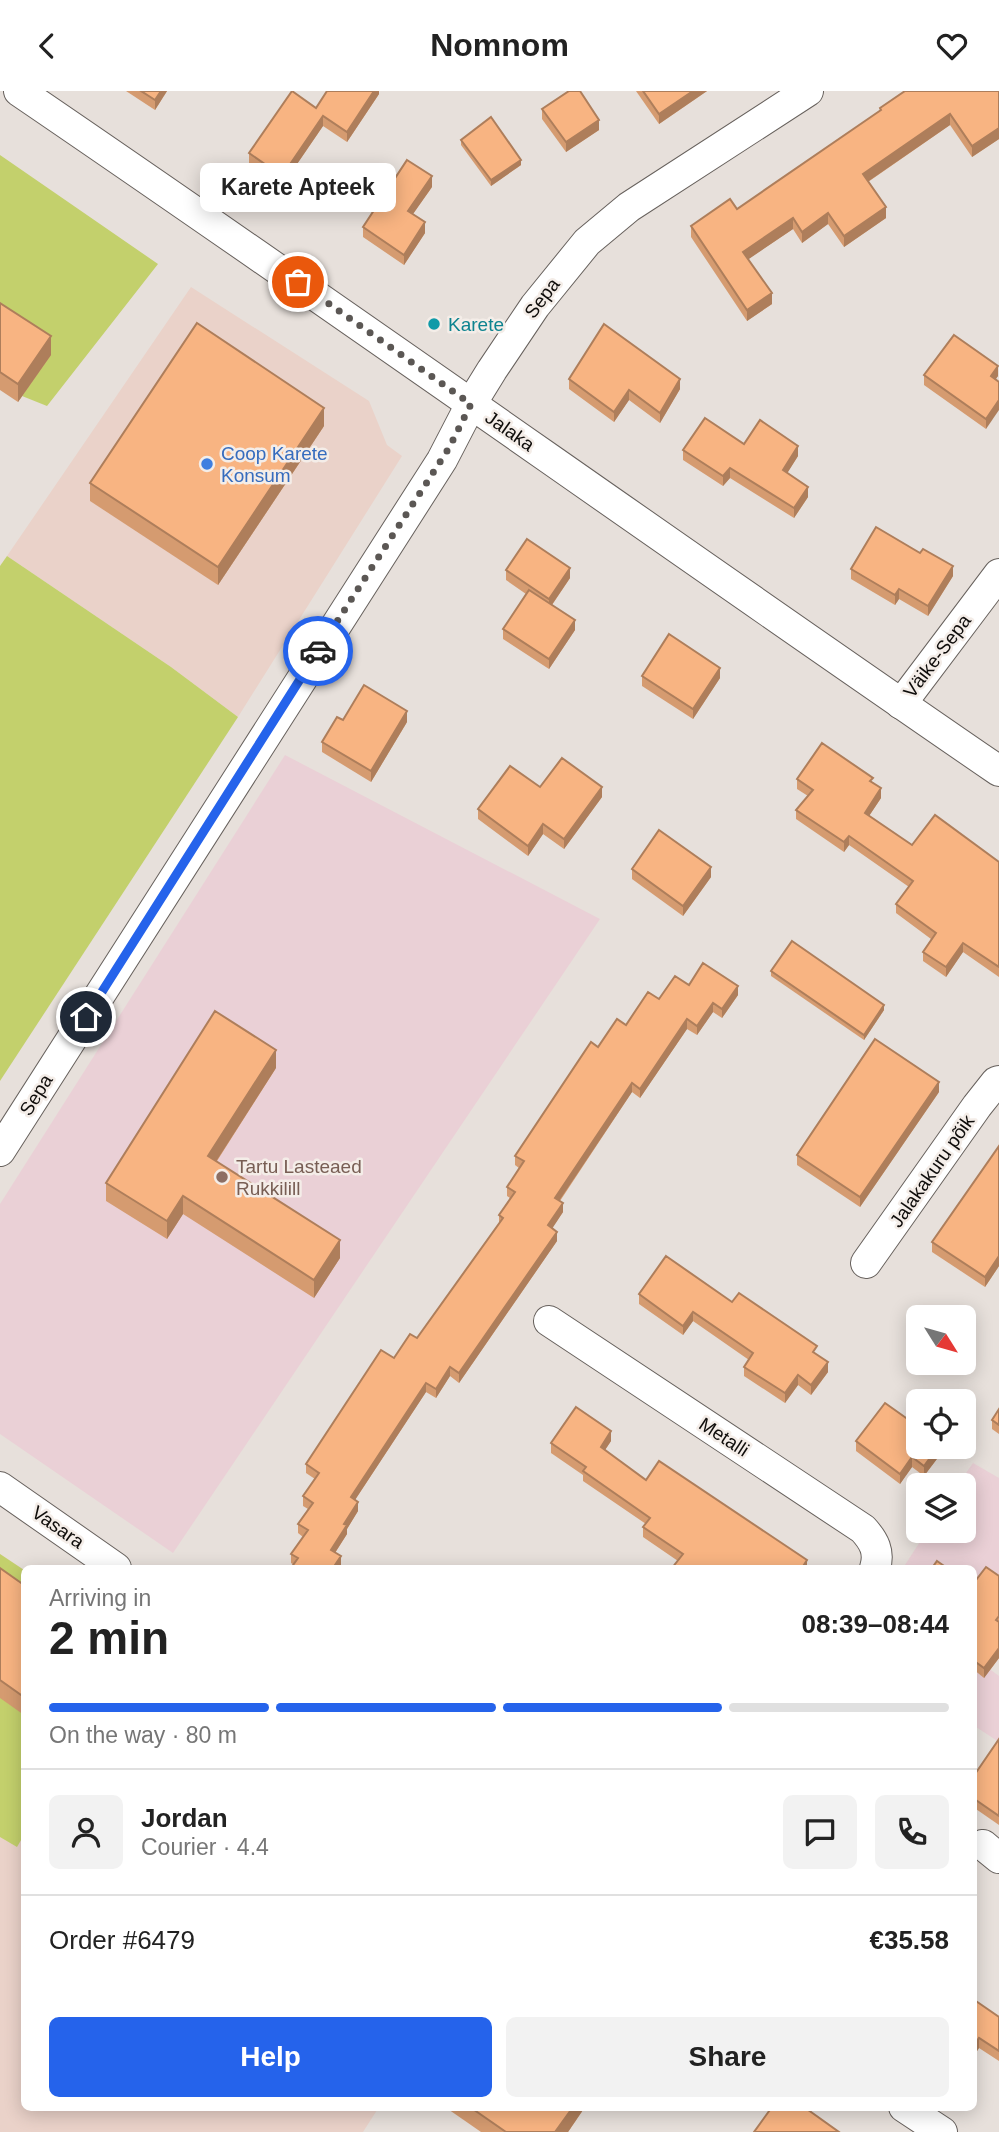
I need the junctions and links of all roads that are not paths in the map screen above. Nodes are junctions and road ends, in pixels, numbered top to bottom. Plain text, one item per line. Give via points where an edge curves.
1 (19, 91) edge
2 (808, 91) edge
3 (471, 404) junction
4 (999, 574) edge
5 (901, 703) junction
6 (999, 771) edge
7 (999, 1081) edge
8 (0, 1151) edge
9 (866, 1263) dead end
10 (549, 1321) dead end
11 (0, 1487) edge
12 (112, 1565) edge
13 (876, 1565) edge
14 (910, 2111) edge
15 (942, 2132) edge

1 - 3 street, Jalaka
2 - 3 street, Sepa via 629,207 587,241 535,306
3 - 5 street, Jalaka
3 - 8 street, Sepa via 442,460
4 - 5 street, Väike-Sepa
5 - 6 street, Jalaka
7 - 9 street, Jalakakuru põik
10 - 13 street, Metalli via 863,1529 873,1541
11 - 12 street, Vasara
14 - 15 street

